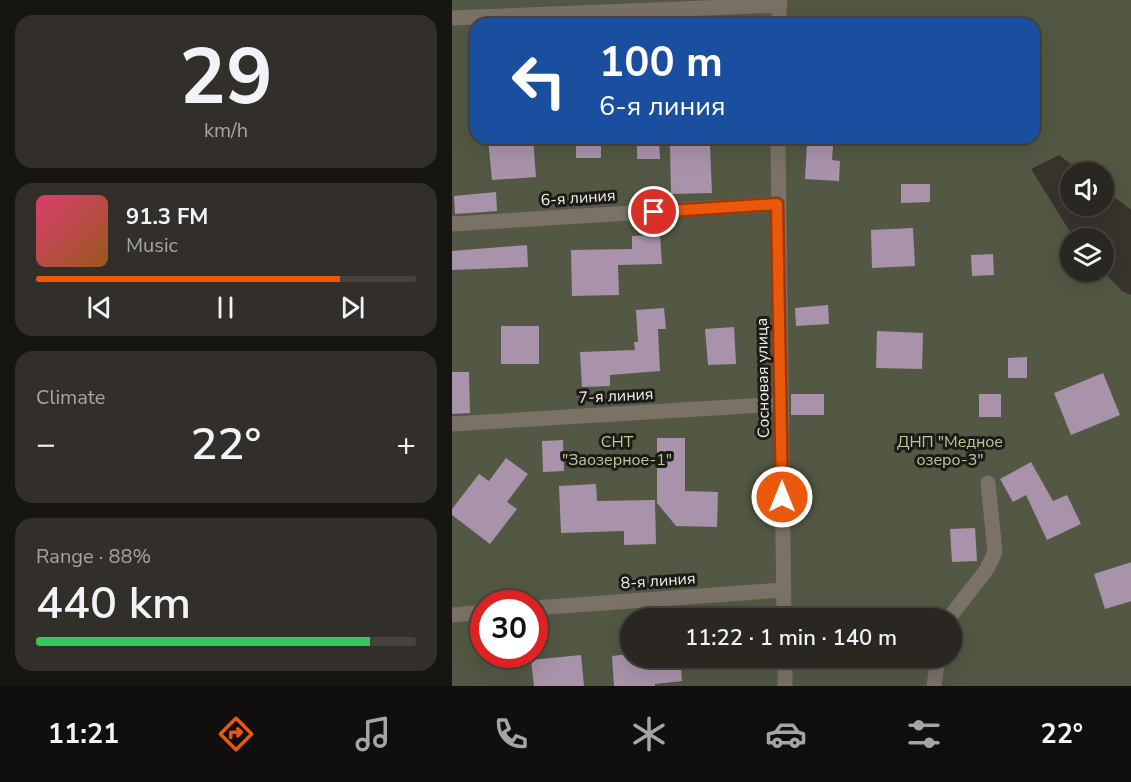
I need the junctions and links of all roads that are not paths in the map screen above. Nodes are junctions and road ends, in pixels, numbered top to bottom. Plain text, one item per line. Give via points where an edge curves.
1 (779, 3) edge
2 (452, 18) edge
3 (778, 144) edge
4 (777, 204) junction
5 (452, 225) edge
6 (782, 404) junction
7 (452, 424) edge
8 (988, 483) dead end
9 (783, 590) junction
10 (548, 607) edge
11 (784, 608) edge
12 (957, 608) edge
13 (470, 613) edge
14 (452, 615) edge
15 (785, 668) edge
16 (936, 668) edge
17 (785, 686) edge
18 (934, 686) edge

1 - 2 street
3 - 4 street, Сосновая улица
4 - 5 street, 6-я линия
4 - 6 street, Сосновая улица
6 - 7 street, 7-я линия
6 - 9 street, Сосновая улица
8 - 12 street via 995,552
9 - 10 street, 8-я линия
9 - 11 street, Сосновая улица
13 - 14 street
15 - 17 street
16 - 18 street

